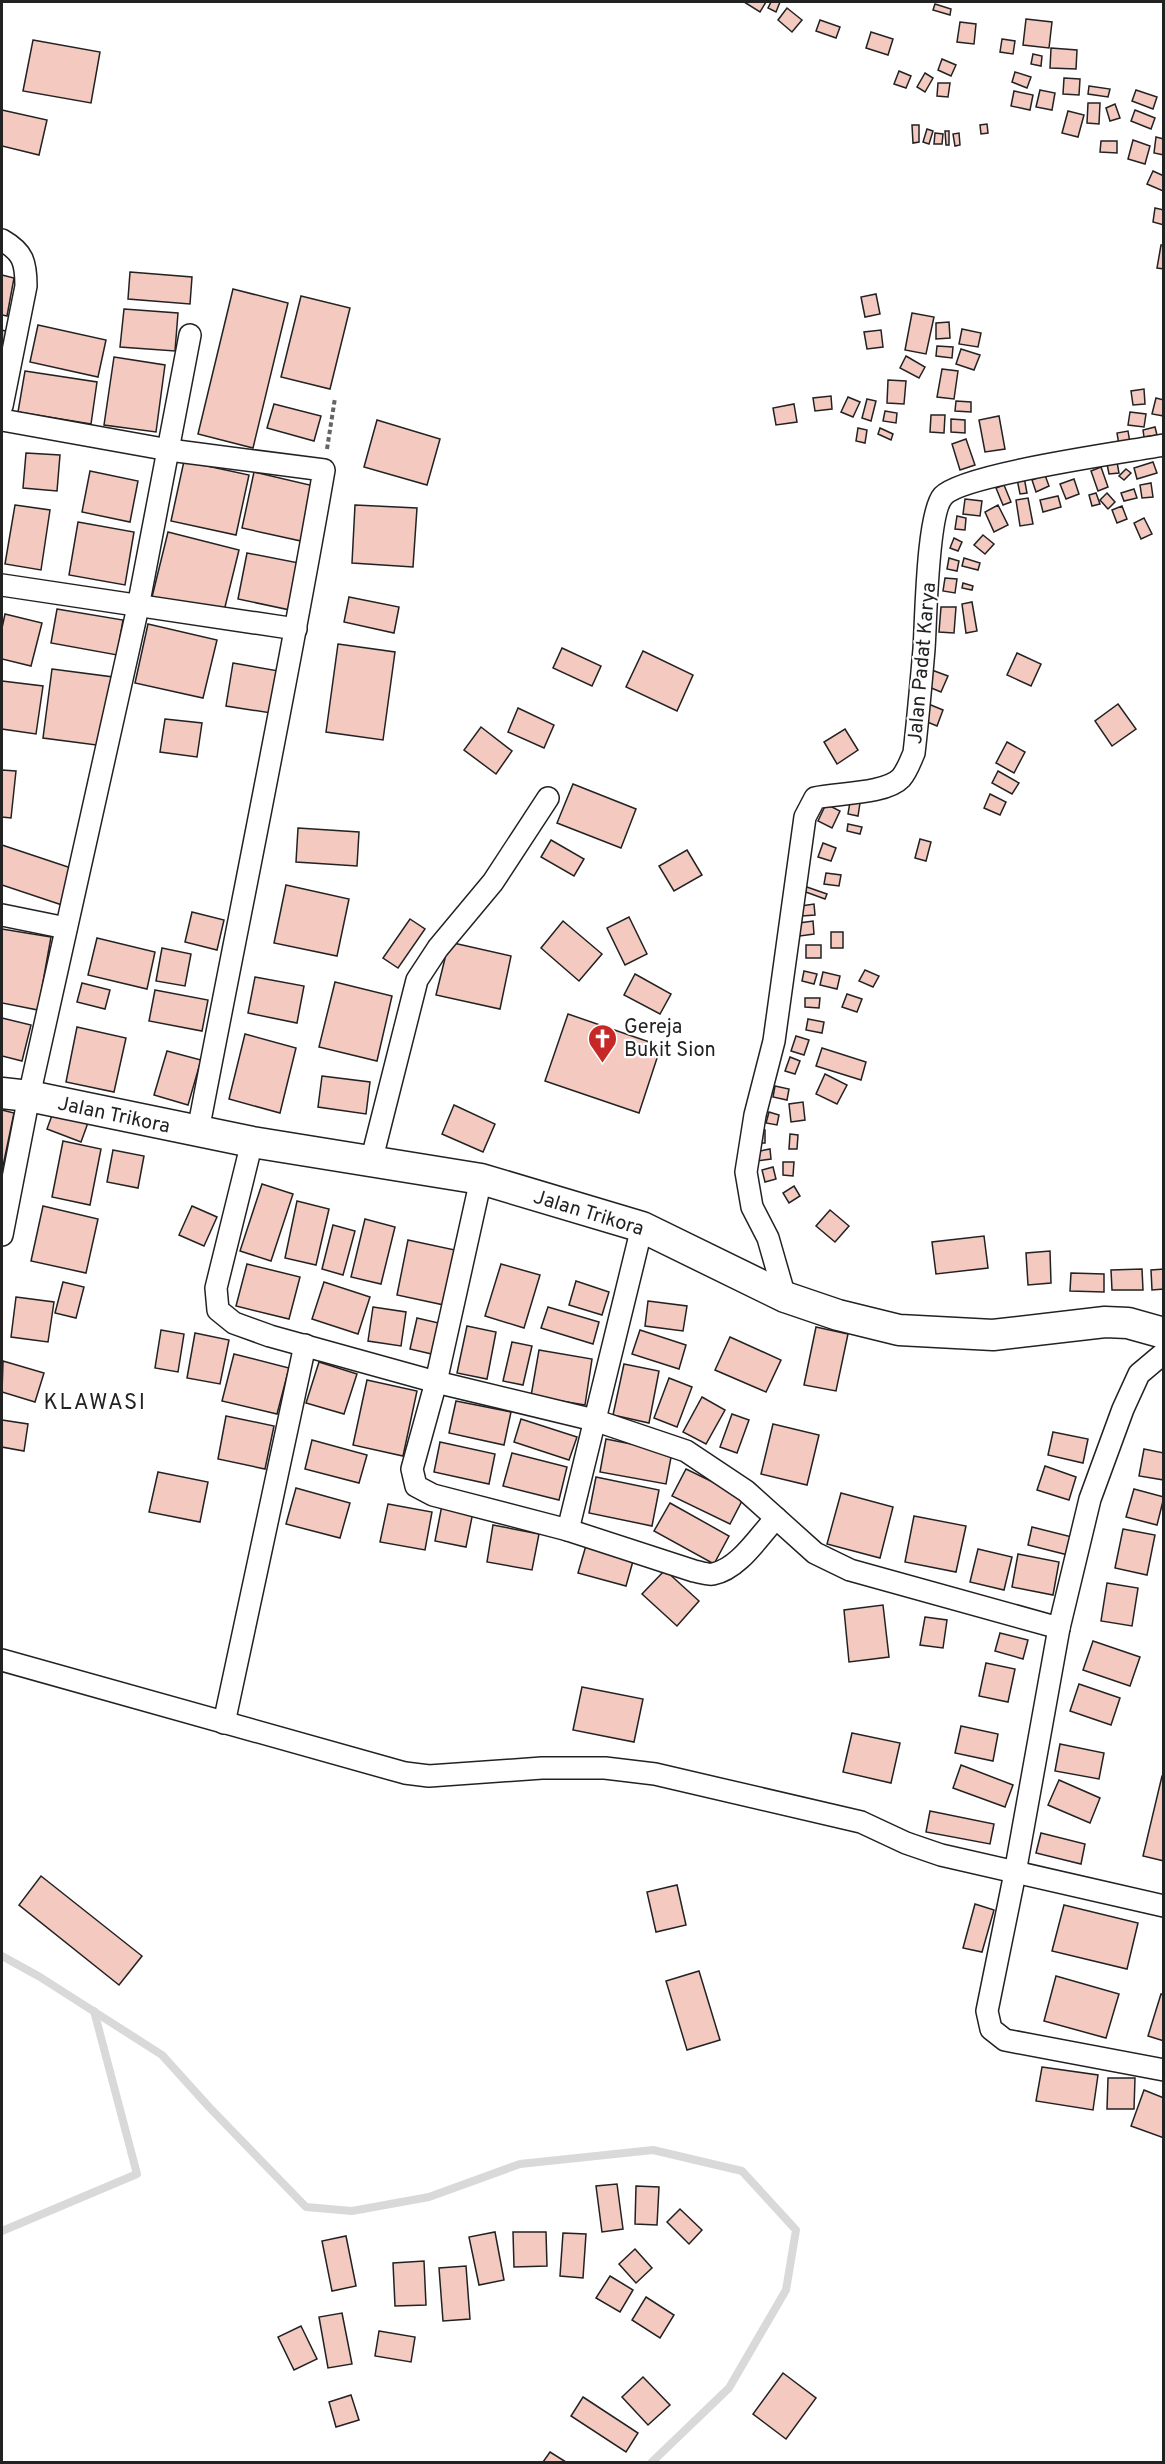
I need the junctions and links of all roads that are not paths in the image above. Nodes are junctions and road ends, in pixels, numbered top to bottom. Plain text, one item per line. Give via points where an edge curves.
1 (2, 240) edge
2 (190, 335) dead end
3 (2, 406) edge
4 (2, 420) edge
5 (1164, 445) edge
6 (169, 450) junction
7 (2, 585) edge
8 (138, 607) junction
9 (296, 629) junction
10 (548, 798) dead end
11 (2, 915) edge
12 (66, 928) junction
13 (15, 1095) edge
14 (198, 1131) junction
15 (252, 1142) junction
16 (371, 1162) junction
17 (481, 1179) junction
18 (642, 1227) junction
19 (2, 1235) edge
20 (785, 1297) junction
21 (1164, 1333) edge
22 (305, 1345) junction
23 (1164, 1353) edge
24 (436, 1382) junction
25 (594, 1420) junction
26 (776, 1518) junction
27 (568, 1530) junction
28 (1059, 1628) junction
29 (2, 1660) edge
30 (224, 1723) junction
31 (1015, 1872) junction
32 (1164, 1906) edge
33 (1164, 2070) edge

1 - 3 street via 15,248 26,266 26,286
2 - 6 street
4 - 6 street
5 - 20 street, Jalan Padat Karya via 1028,469 951,490 941,498 935,518 914,753 908,768 899,780 883,787 815,798 805,817 774,1041 755,1115 746,1172 752,1208 768,1238
6 - 8 street
6 - 9 street via 324,470
7 - 8 street
8 - 9 street
8 - 12 street
9 - 14 street
10 - 16 street via 493,882 438,948 417,980
11 - 12 street
12 - 13 street
13 - 14 street, Jalan Trikora
13 - 19 street
14 - 15 street, Jalan Trikora
15 - 16 street, Jalan Trikora
15 - 22 street via 216,1287 218,1310 234,1323
16 - 17 street, Jalan Trikora
17 - 18 street, Jalan Trikora
17 - 24 street
18 - 20 street, Jalan Trikora
18 - 25 street
20 - 21 street, Jalan Trikora via 899,1330 993,1335 1105,1322 1128,1323
22 - 24 street
22 - 30 street
23 - 28 street via 1139,1374 1123,1409 1090,1499
24 - 25 street
24 - 27 street via 412,1469 416,1486 434,1495
25 - 26 street via 687,1451 746,1491
25 - 27 street
26 - 27 street via 728,1568 711,1574
26 - 28 street via 815,1553 850,1570
28 - 31 street
29 - 30 street
30 - 31 street via 405,1773 429,1776 542,1768 605,1768 655,1774 861,1822 941,1855
31 - 32 street
31 - 33 street via 987,2011 991,2030 1005,2040

